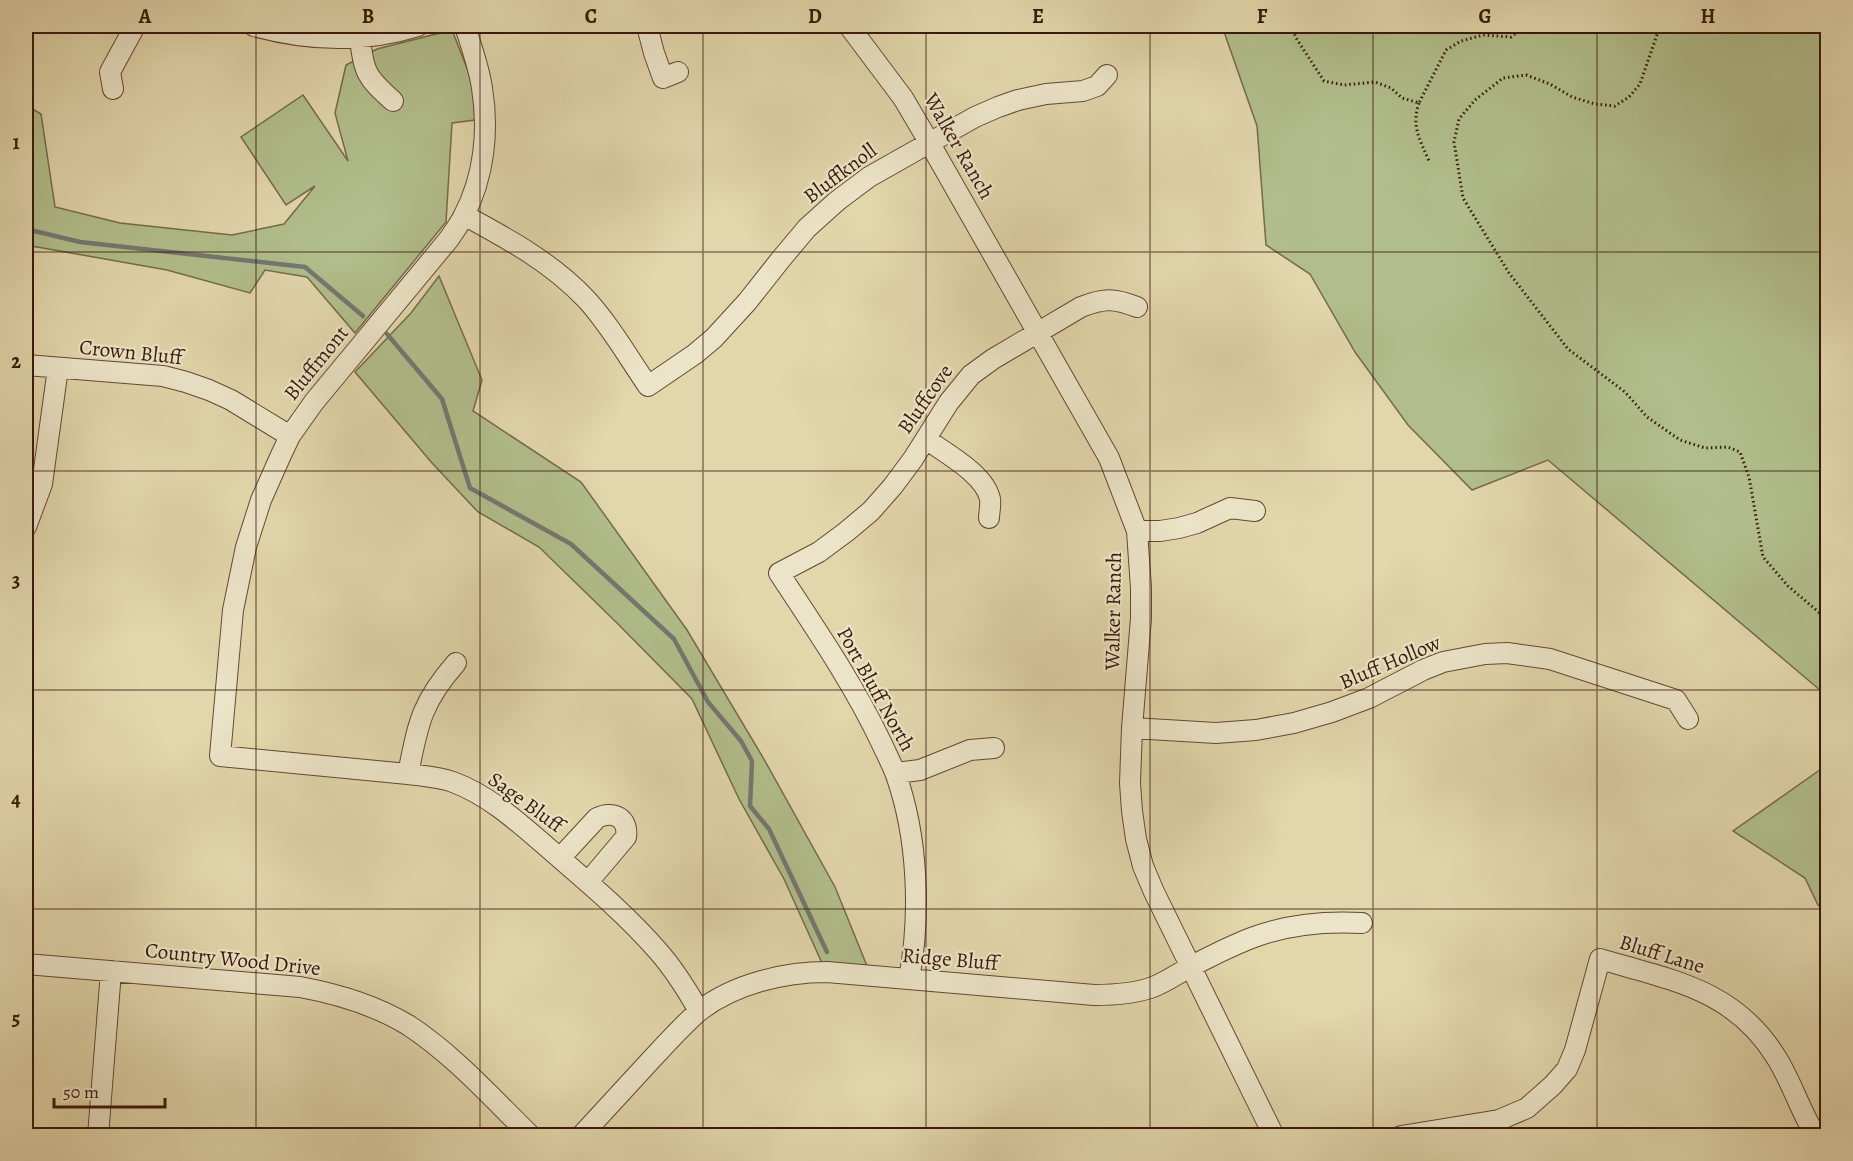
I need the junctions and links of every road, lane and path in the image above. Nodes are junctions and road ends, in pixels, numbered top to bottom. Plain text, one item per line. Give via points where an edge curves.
1 (135, 26) edge
2 (254, 26) edge
3 (418, 26) edge
4 (465, 26) edge
5 (647, 26) edge
6 (849, 26) edge
7 (1291, 26) edge
8 (1525, 26) edge
9 (1660, 26) edge
10 (360, 37) junction
11 (678, 72) dead end
12 (1107, 75) dead end
13 (113, 89) dead end
14 (393, 101) dead end
15 (1419, 103) junction
16 (929, 142) junction
17 (1429, 161) dead end
18 (464, 215) junction
19 (1137, 307) dead end
20 (1038, 333) junction
21 (26, 365) edge
22 (58, 368) junction
23 (290, 436) junction
24 (926, 439) junction
25 (1255, 511) dead end
26 (989, 518) dead end
27 (26, 527) edge
28 (1137, 531) junction
29 (779, 573) joint
30 (1827, 620) edge
31 (456, 663) dead end
32 (1688, 719) dead end
33 (1132, 728) junction
34 (994, 748) dead end
35 (220, 756) joint
36 (896, 773) junction
37 (408, 774) junction
38 (560, 858) junction
39 (588, 882) junction
40 (1362, 923) dead end
41 (26, 964) edge
42 (1190, 968) junction
43 (111, 971) junction
44 (909, 979) junction
45 (699, 1011) junction
46 (98, 1136) edge
47 (531, 1136) edge
48 (581, 1136) edge
49 (1274, 1136) edge
50 (1401, 1136) edge
51 (1816, 1136) edge

1 - 13 street via 110,72
2 - 10 street via 304,36
3 - 10 street
4 - 18 street, Bluffmont via 482,87 486,120 481,165
5 - 11 street via 663,78
6 - 16 street, Walker Ranch via 903,98
7 - 15 path via 1324,81 1344,85 1375,82
8 - 15 path via 1511,37 1483,34 1446,50
9 - 30 path via 1640,84 1615,106 1572,97 1526,75 1503,78 1475,100 1459,119 1454,142 1463,198 1509,273 1568,348 1624,392 1647,417 1680,440 1740,452 1749,477 1763,557 1788,586
10 - 14 street via 366,72 372,83
12 - 16 street, Bluffknoll via 1097,86 1083,92 1046,94 998,107
15 - 17 path via 1415,127
16 - 18 street, Bluffknoll via 837,201 807,228 714,338 648,386 606,324 563,277 511,240
16 - 20 street, Walker Ranch
18 - 23 street, Bluffmont via 449,239
19 - 20 street, Bluffcove via 1112,299 1095,301
20 - 24 street, Bluffcove via 971,375
20 - 28 street, Walker Ranch via 1109,458
21 - 22 street, Crown Bluff
22 - 23 street, Crown Bluff via 163,376 186,382 231,400
22 - 27 street via 42,484
23 - 35 street, Bluffmont via 261,500 246,547 233,610
24 - 26 street via 980,480 990,498
24 - 29 street, Bluffcove via 871,511 819,552
25 - 28 street via 1230,508 1179,528
28 - 33 street, Walker Ranch via 1142,588
29 - 36 street, Port Bluff North via 858,696
31 - 37 street via 439,682 424,709
32 - 33 street, Bluff Hollow via 1676,700 1560,662 1507,653 1443,662 1369,698 1294,723 1216,733
33 - 42 street, Walker Ranch via 1130,783 1136,839 1143,866
34 - 36 street via 970,750 920,770
35 - 37 street, Sage Bluff
36 - 44 street, Port Bluff North via 913,844 916,902
37 - 38 street, Sage Bluff via 452,782 491,801
38 - 39 street, Sage Bluff
38 - 39 street via 597,818 604,814 618,817 625,824 626,837
39 - 45 street, Sage Bluff via 658,951
40 - 42 street, Ridge Bluff via 1333,921 1282,929 1233,946
41 - 43 street, Country Wood Drive
42 - 44 street, Ridge Bluff via 1164,983 1123,995
42 - 49 street, Walker Ranch
43 - 46 street
43 - 47 street, Country Wood Drive via 300,987 355,1000 382,1011 430,1041
44 - 45 street, Ridge Bluff via 827,972 789,974 745,987
45 - 48 street, Ridge Bluff
50 - 51 street, Bluff Lane via 1484,1124 1527,1108 1567,1069 1600,959 1690,985 1738,1014 1776,1057

